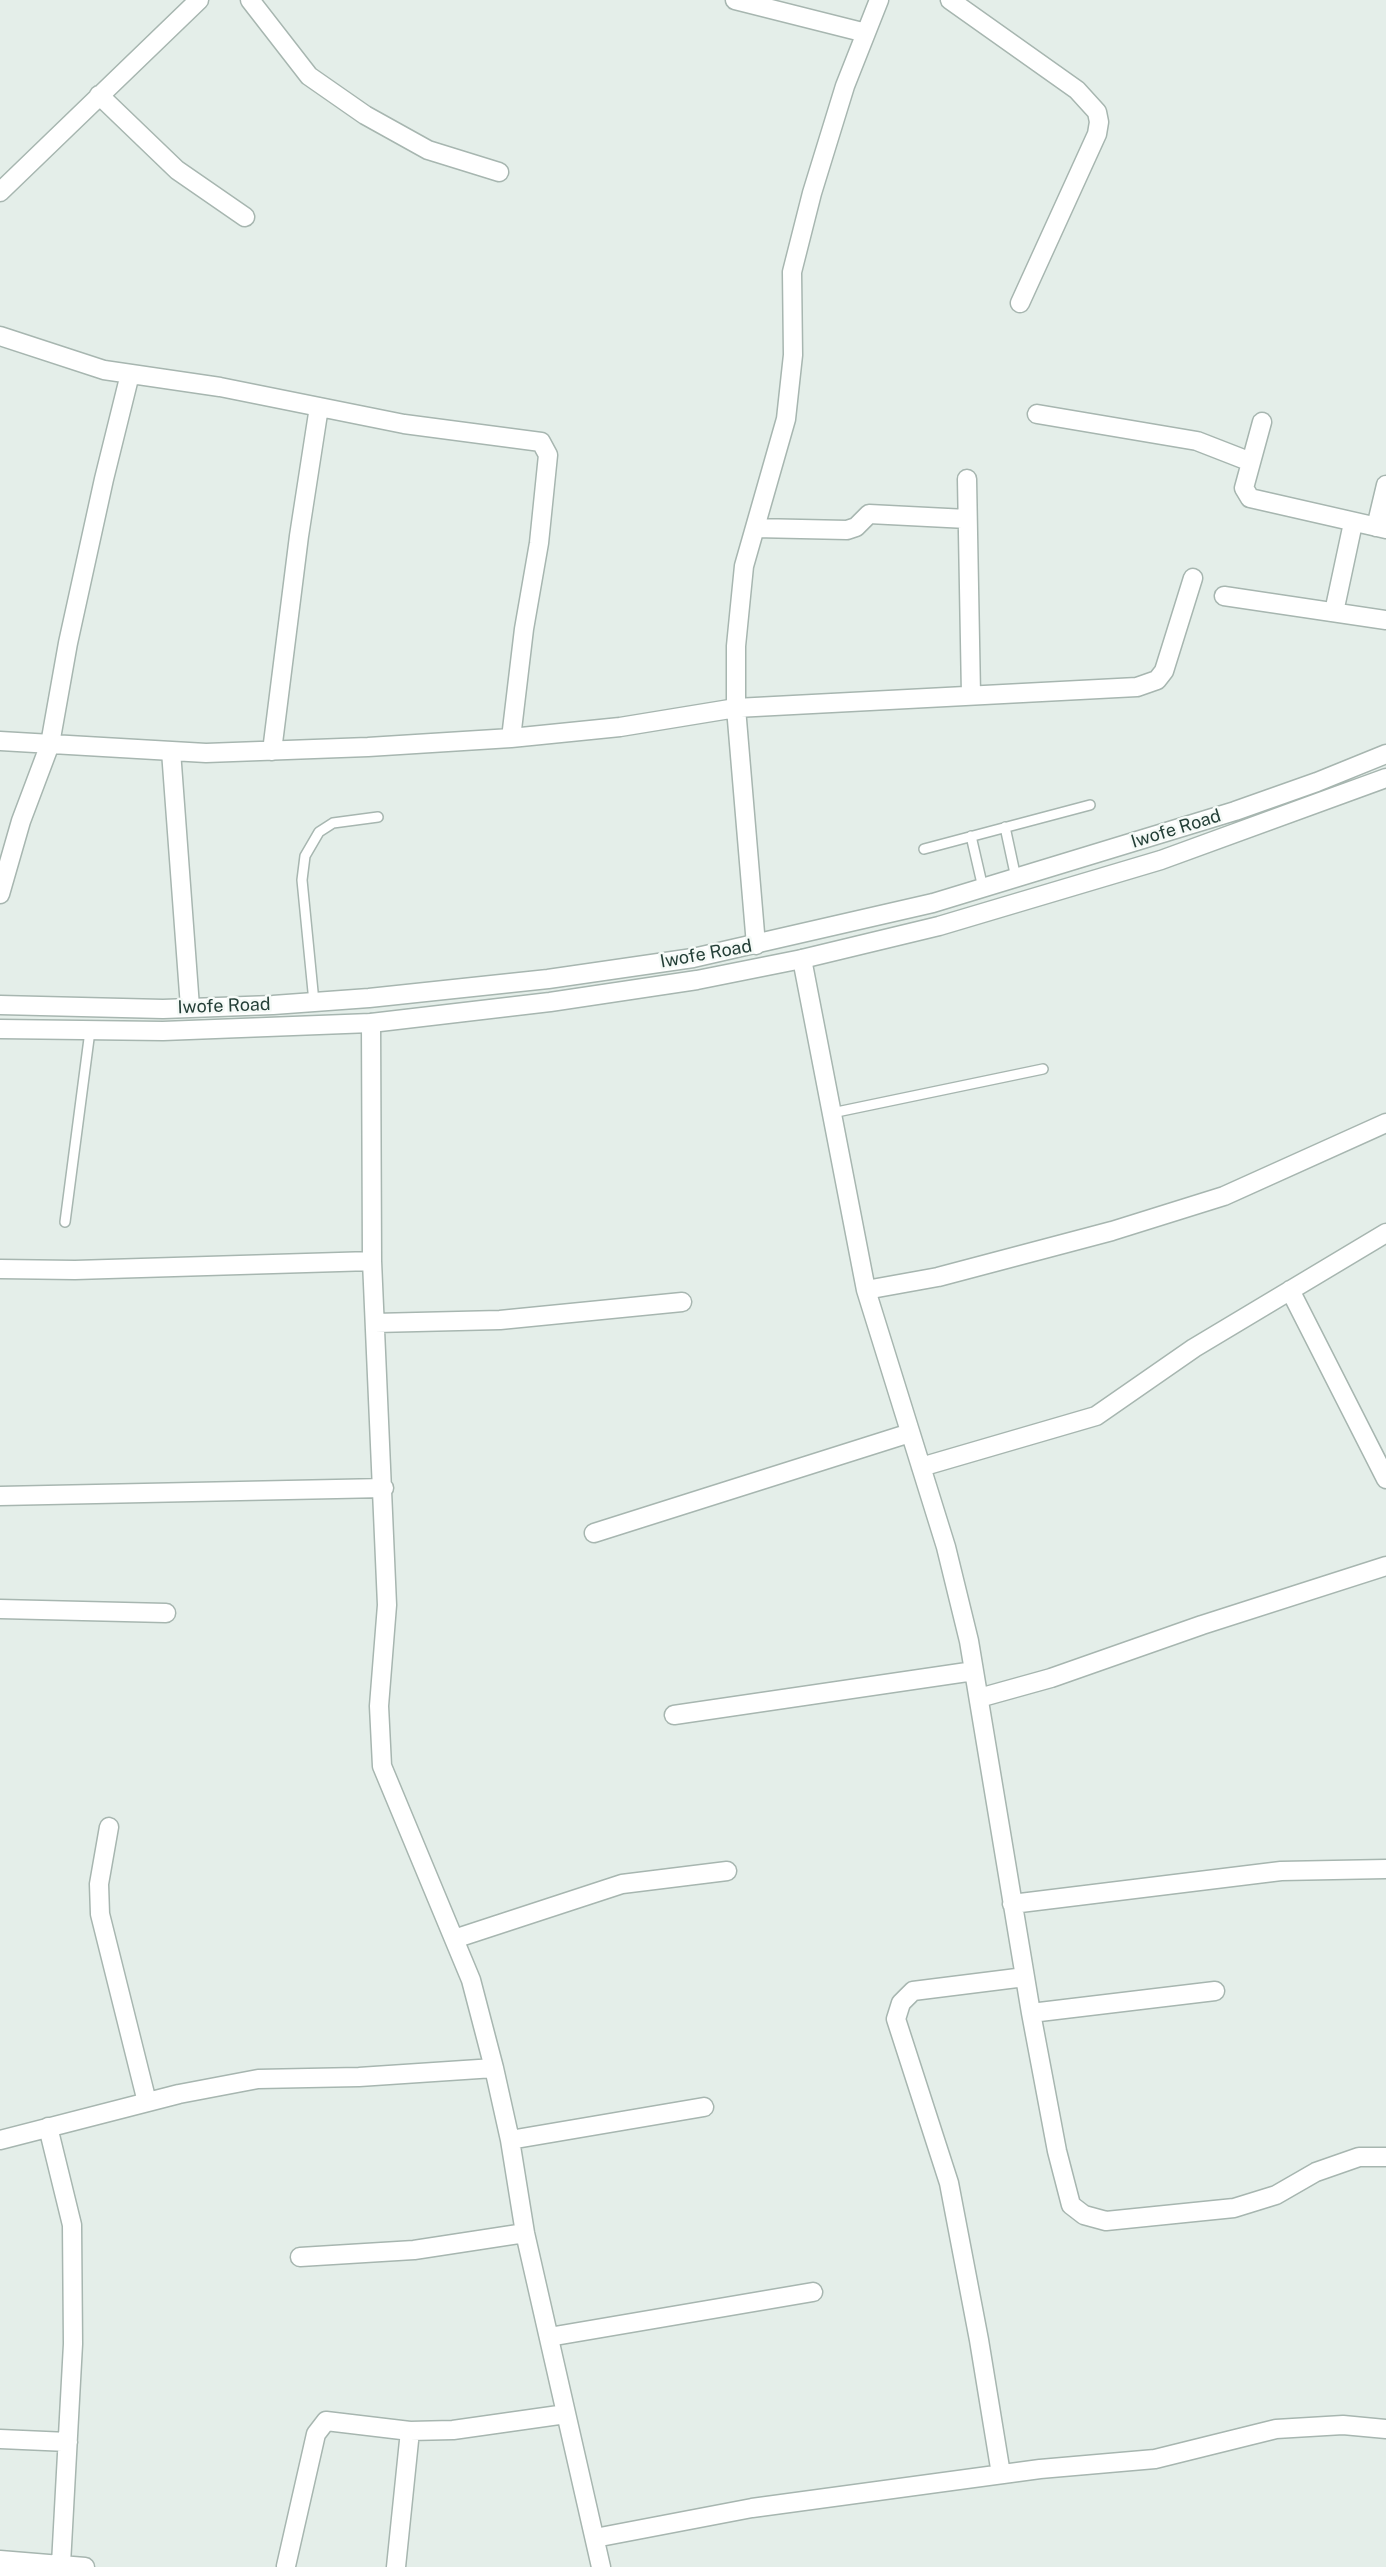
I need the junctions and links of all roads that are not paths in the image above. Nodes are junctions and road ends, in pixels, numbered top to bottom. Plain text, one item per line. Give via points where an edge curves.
1 (199, 0) edge
2 (250, 0) edge
3 (735, 0) edge
4 (879, 0) edge
5 (950, 0) edge
6 (866, 33) junction
7 (99, 95) junction
8 (499, 172) dead end
9 (0, 192) edge
10 (245, 217) dead end
11 (1020, 303) dead end
12 (0, 336) edge
13 (130, 374) junction
14 (319, 407) junction
15 (1037, 414) dead end
16 (1262, 422) dead end
17 (1251, 462) junction
18 (967, 479) dead end
19 (1386, 484) edge
20 (967, 519) junction
21 (1353, 523) junction
22 (755, 528) junction
23 (1381, 528) edge
24 (1193, 578) dead end
25 (1224, 596) dead end
26 (1334, 612) junction
27 (1386, 620) edge
28 (971, 695) junction
29 (736, 708) junction
30 (511, 738) junction
31 (0, 741) edge
32 (50, 744) junction
33 (171, 751) junction
34 (272, 751) junction
35 (1386, 754) edge
36 (1386, 778) edge
37 (1090, 805) dead end
38 (378, 817) dead end
39 (1005, 827) junction
40 (971, 836) junction
41 (924, 849) dead end
42 (1016, 878) junction
43 (983, 888) junction
44 (0, 894) edge
45 (756, 945) junction
46 (802, 958) junction
47 (314, 1002) junction
48 (0, 1005) edge
49 (190, 1007) junction
50 (371, 1023) junction
51 (0, 1029) edge
52 (90, 1031) junction
53 (1043, 1069) dead end
54 (832, 1113) junction
55 (1386, 1123) edge
56 (64, 1221) dead end
57 (1386, 1233) edge
58 (372, 1261) junction
59 (0, 1269) edge
60 (866, 1290) junction
61 (1290, 1290) junction
62 (682, 1302) dead end
63 (375, 1323) junction
64 (910, 1433) junction
65 (921, 1467) junction
66 (1386, 1479) edge
67 (384, 1488) junction
68 (0, 1496) edge
69 (594, 1533) dead end
70 (1386, 1566) edge
71 (0, 1609) edge
72 (166, 1613) dead end
73 (974, 1671) junction
74 (979, 1698) junction
75 (674, 1715) dead end
76 (109, 1827) dead end
77 (1386, 1869) edge
78 (727, 1870) dead end
79 (1012, 1904) junction
80 (454, 1939) junction
81 (1025, 1977) junction
82 (1215, 1991) dead end
83 (1031, 2013) junction
84 (494, 2068) junction
85 (147, 2102) junction
86 (704, 2107) dead end
87 (48, 2127) junction
88 (0, 2140) edge
89 (510, 2140) junction
90 (1386, 2157) edge
91 (525, 2233) junction
92 (300, 2257) dead end
93 (813, 2292) dead end
94 (549, 2337) junction
95 (566, 2414) junction
96 (1386, 2429) edge
97 (410, 2431) junction
98 (0, 2439) edge
99 (69, 2442) junction
100 (1001, 2474) junction
101 (595, 2538) junction
102 (0, 2560) edge
103 (61, 2564) junction
104 (286, 2566) edge
105 (85, 2567) edge
106 (396, 2567) edge
107 (601, 2567) edge

1 - 7 street
2 - 8 street via 309,76 364,115 428,150
3 - 6 street
4 - 6 street
5 - 11 street via 1077,90 1097,112 1100,122
6 - 22 street via 838,107 792,272 793,355 786,419
7 - 9 street
7 - 10 street via 177,170
12 - 13 street via 104,370
13 - 14 street
13 - 32 street via 68,643
14 - 30 street via 404,424 541,442 548,455
14 - 34 street
15 - 17 street via 1197,441
16 - 17 street
17 - 21 street via 1244,488 1250,498
18 - 20 street
19 - 23 street
20 - 22 street via 869,514 847,530
20 - 28 street
21 - 23 street
21 - 26 street
22 - 29 street via 744,566 736,646
24 - 28 street via 1169,656 1157,680 1137,687
25 - 26 street
26 - 27 street
28 - 29 street
29 - 30 street via 620,727
29 - 45 street
30 - 34 street
31 - 32 street
32 - 33 street
32 - 44 street via 21,821
33 - 34 street
33 - 49 street
35 - 42 street, Iwofe Road via 1235,811
36 - 46 street, Iwofe Road via 1161,860 939,927
37 - 39 lane
38 - 47 lane via 333,823 319,832 305,856 302,880
39 - 40 lane
39 - 42 lane
40 - 41 lane
40 - 43 lane
42 - 43 street, Iwofe Road
43 - 45 street, Iwofe Road
45 - 47 street, Iwofe Road via 548,979
46 - 50 street, Iwofe Road via 697,980
46 - 54 street
47 - 49 street, Iwofe Road
48 - 49 street, Iwofe Road
50 - 52 street, Iwofe Road
50 - 58 street
51 - 52 street, Iwofe Road
52 - 56 lane
53 - 54 lane
54 - 60 street
55 - 60 street via 1213,1200 938,1277
57 - 61 street
58 - 59 street
58 - 63 street
60 - 64 street
61 - 65 street via 1194,1348 1096,1416
61 - 66 street
62 - 63 street via 500,1320
63 - 67 street
64 - 65 street
64 - 69 street
65 - 73 street via 948,1558
67 - 68 street
67 - 80 street via 387,1605 379,1707 382,1766
70 - 74 street via 1051,1678
71 - 72 street
73 - 74 street
73 - 75 street
74 - 79 street
76 - 85 street via 99,1884 100,1914
77 - 79 street via 1281,1870
78 - 80 street via 622,1884
79 - 81 street
80 - 84 street via 471,1980
81 - 83 street
81 - 100 street via 913,1990 901,2002 896,2019 949,2183
82 - 83 street
83 - 90 street via 1071,2205 1084,2215 1106,2221 1234,2208 1276,2195 1316,2172 1359,2157
84 - 85 street via 258,2079
84 - 89 street
85 - 87 street
86 - 89 street
87 - 88 street
87 - 99 street via 72,2225
89 - 91 street
91 - 92 street via 414,2250
91 - 94 street
93 - 94 street
94 - 95 street
95 - 97 street via 453,2430
95 - 101 street
96 - 100 street via 1276,2429 1155,2459
97 - 104 street via 326,2421 316,2434
97 - 106 street
98 - 99 street
99 - 103 street
100 - 101 street via 752,2508
101 - 107 street
102 - 103 street
103 - 105 street

